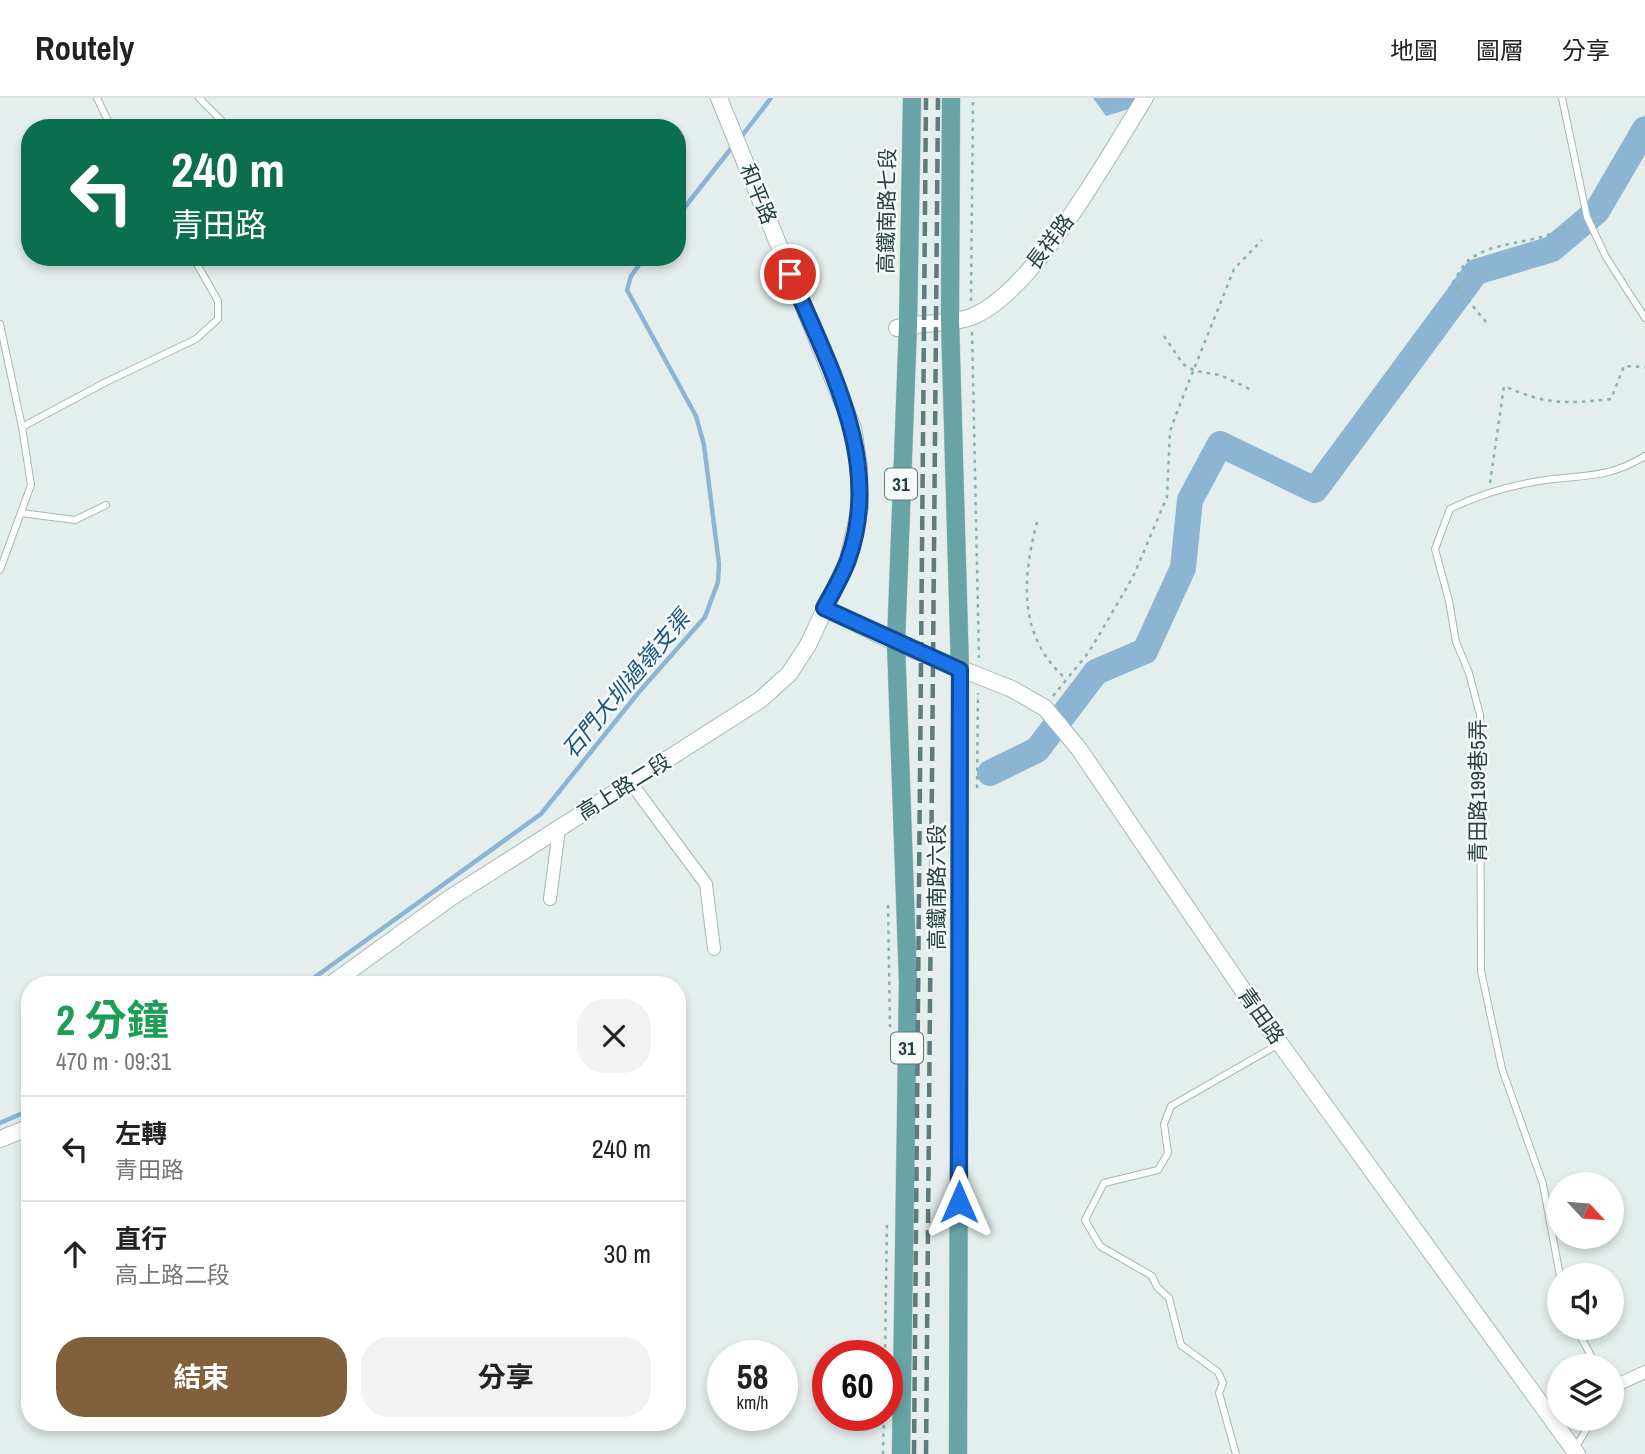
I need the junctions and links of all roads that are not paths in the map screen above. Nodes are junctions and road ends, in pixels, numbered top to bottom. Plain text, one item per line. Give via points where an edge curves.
1 (97, 98) edge
2 (199, 98) edge
3 (719, 98) edge
4 (912, 98) edge
5 (951, 98) edge
6 (1145, 98) edge
7 (1562, 98) edge
8 (107, 119) edge
9 (220, 119) edge
10 (198, 266) edge
11 (1645, 318) edge
12 (950, 320) junction
13 (0, 325) edge
14 (903, 327) junction
15 (22, 427) junction
16 (1645, 456) edge
17 (106, 505) dead end
18 (20, 513) junction
19 (0, 570) edge
20 (824, 608) junction
21 (896, 643) junction
22 (960, 670) junction
23 (631, 783) junction
24 (559, 829) junction
25 (550, 899) dead end
26 (714, 949) dead end
27 (342, 976) edge
28 (1279, 1044) junction
29 (21, 1131) edge
30 (0, 1139) edge
31 (1558, 1263) edge
32 (1645, 1372) edge
33 (1624, 1382) edge
34 (1586, 1431) edge
35 (1574, 1453) edge
36 (901, 1454) edge
37 (958, 1454) edge
38 (1236, 1454) edge

1 - 8 lane
2 - 9 lane
3 - 20 street, 和平路 via 853,428 860,507 848,560
4 - 14 main road, 高鐵南路七段 / 31
5 - 12 main road
6 - 12 street, 長祥路 via 1036,262 1007,295 971,317
7 - 11 lane via 1586,213 1611,267
10 - 15 lane via 218,301 218,319 196,339
12 - 14 street, 長祥路
12 - 22 main road, 高鐵南路六段
13 - 15 lane
14 - 21 main road, 高鐵南路六段 / 31
15 - 18 lane via 30,485
16 - 31 lane, 青田路199巷5弄 via 1621,471 1540,481 1489,493 1450,509 1435,549 1456,642 1480,715 1481,971 1502,1069 1543,1184
17 - 18 lane via 75,520
18 - 19 lane
20 - 21 street
20 - 23 street, 高上路二段 via 789,674 760,700
21 - 22 street, 青田路
21 - 36 main road, 高鐵南路六段 / 31 via 908,935
22 - 28 street, 青田路 via 1012,689 1049,714
22 - 37 main road, 高鐵南路六段
23 - 24 street, 高上路二段
23 - 26 street via 706,884
24 - 25 street
24 - 27 street, 高上路二段 via 450,898
28 - 35 street, 青田路
28 - 38 lane via 1171,1106 1164,1124 1168,1153 1158,1170 1104,1183 1086,1220 1100,1246 1152,1276 1169,1298 1181,1345 1218,1372 1223,1383 1219,1393
29 - 30 street
32 - 33 street
34 - 35 lane

